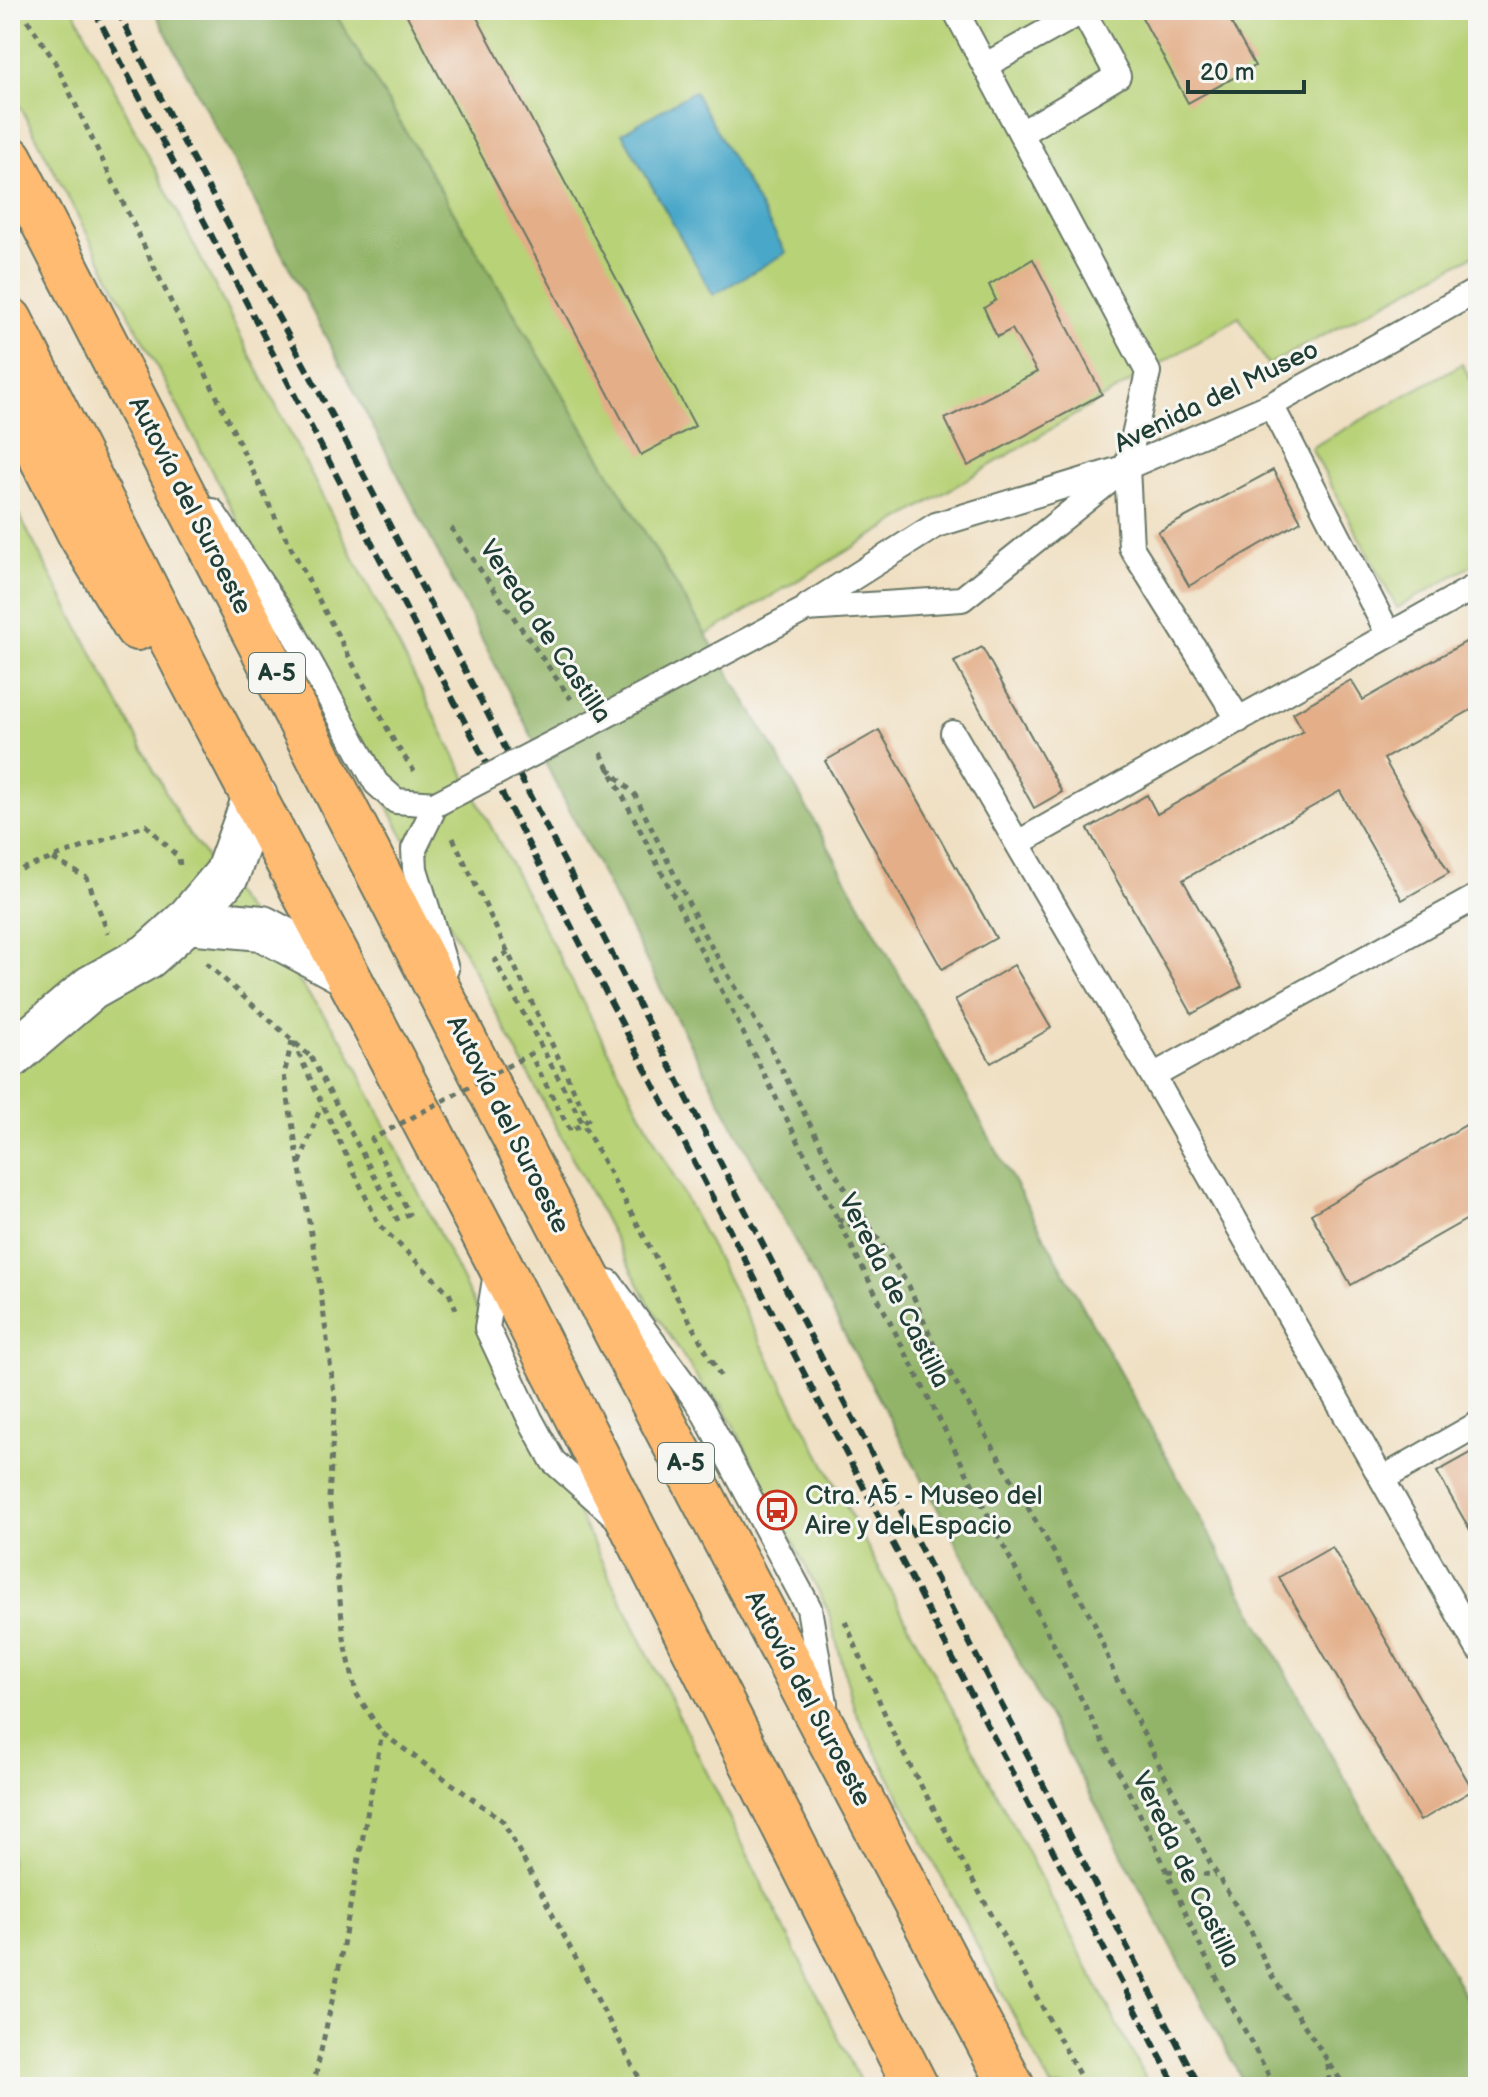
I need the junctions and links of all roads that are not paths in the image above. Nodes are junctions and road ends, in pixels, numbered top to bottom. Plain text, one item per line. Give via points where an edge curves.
1 (955, 10) edge
2 (1083, 11) edge
3 (986, 65) junction
4 (1023, 132) junction
5 (10, 158) edge
6 (1478, 290) edge
7 (10, 320) edge
8 (133, 392) junction
9 (10, 395) edge
10 (1271, 405) junction
11 (1127, 467) junction
12 (1478, 585) edge
13 (799, 612) junction
14 (1389, 635) junction
15 (189, 674) junction
16 (1239, 720) junction
17 (953, 733) dead end
18 (255, 797) junction
19 (436, 804) junction
20 (1018, 843) junction
21 (1478, 896) edge
22 (187, 921) junction
23 (346, 973) junction
24 (472, 1051) junction
25 (10, 1057) edge
26 (1153, 1076) junction
27 (1478, 1424) edge
28 (1382, 1479) junction
29 (1478, 1648) edge
30 (916, 2087) edge
31 (1012, 2087) edge

1 - 3 lane
2 - 3 lane
2 - 4 lane via 1118,76
3 - 4 lane
4 - 11 lane via 1148,372
5 - 8 highway, Autovía del Suroeste / A-5
6 - 10 lane, Avenida del Museo
7 - 15 highway
8 - 19 lane via 291,628 376,783 396,801
8 - 24 highway, Autovía del Suroeste / A-5
9 - 15 highway via 131,622
10 - 11 lane, Avenida del Museo
10 - 14 lane
11 - 13 lane via 936,525
11 - 13 lane, Avenida del Museo via 962,599
11 - 16 lane via 1131,547
12 - 14 lane
13 - 19 lane, Avenida del Museo, bridge
14 - 16 lane
15 - 18 highway
16 - 20 lane
17 - 20 lane
18 - 22 street via 227,874
18 - 23 highway
19 - 24 lane via 414,849 415,869
20 - 26 lane
21 - 26 lane
22 - 23 street via 262,928
22 - 25 street via 148,956 91,988
23 - 30 highway via 498,1261
24 - 31 highway, Autovía del Suroeste / A-5
26 - 28 lane
27 - 28 lane
28 - 29 lane

